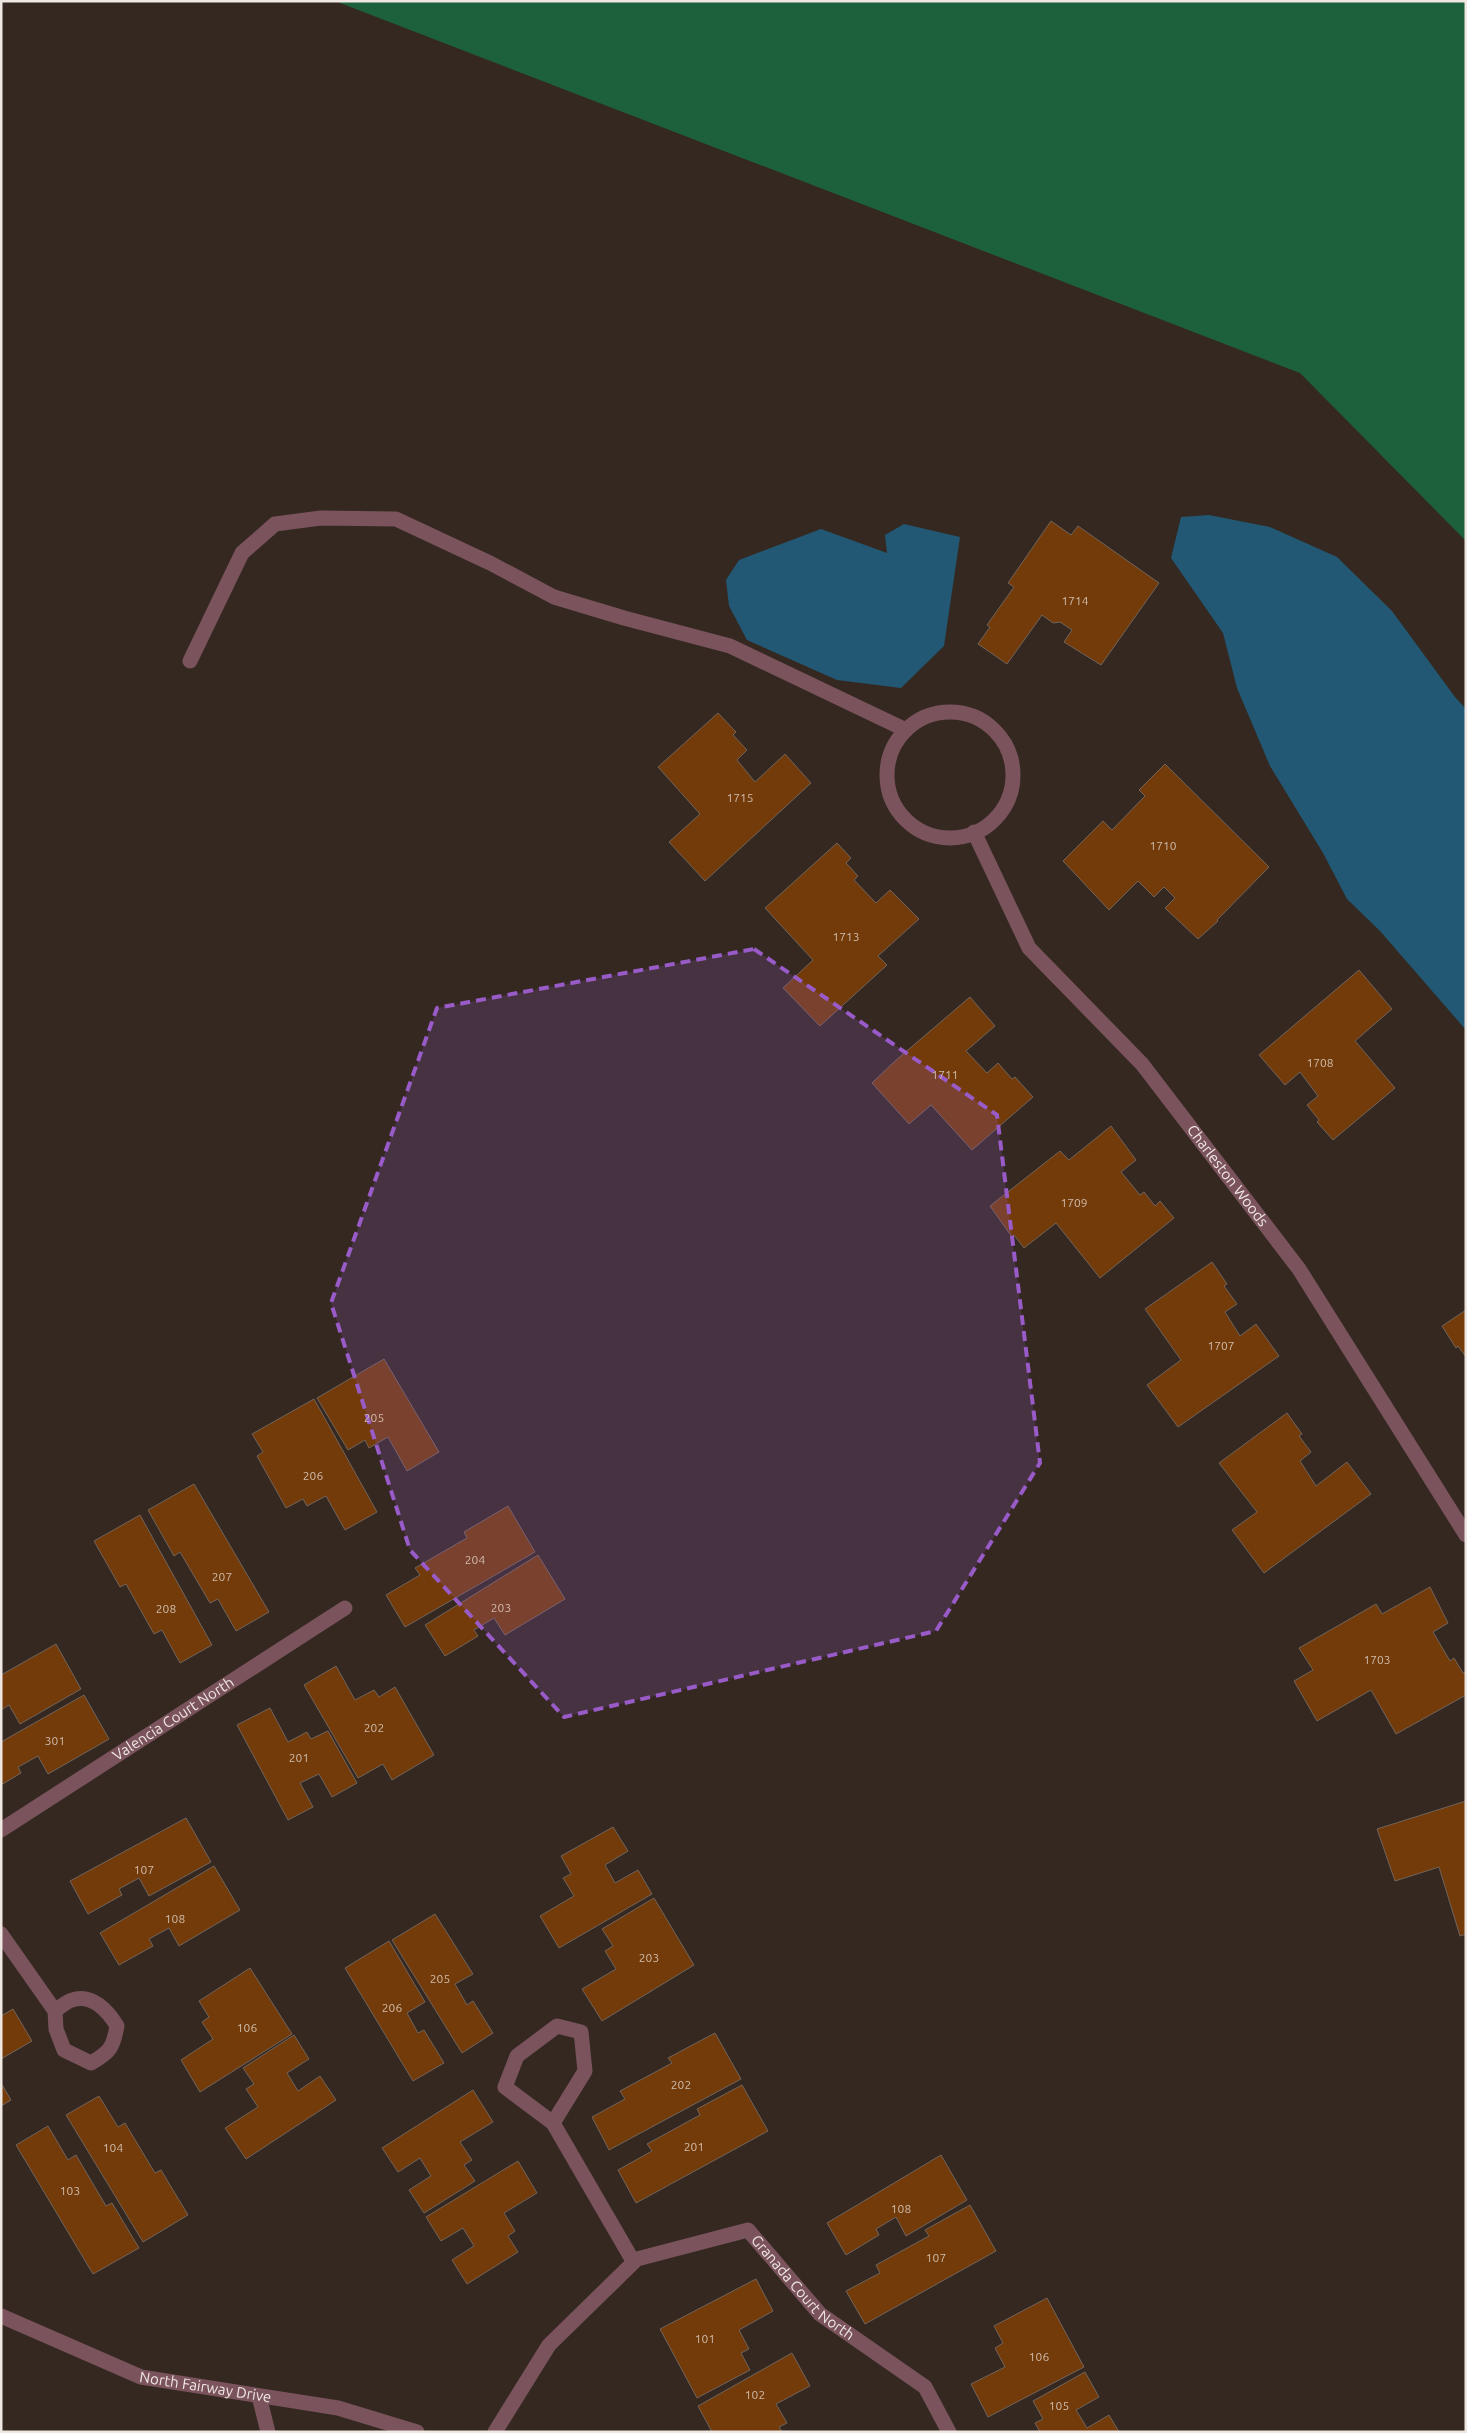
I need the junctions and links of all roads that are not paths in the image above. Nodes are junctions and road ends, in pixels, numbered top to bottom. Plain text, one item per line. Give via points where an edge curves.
1 (190, 661) dead end
2 (906, 730) junction
3 (974, 832) junction
4 (1466, 1535) edge
5 (345, 1608) dead end
6 (1, 1830) edge
7 (1, 1934) edge
8 (55, 2011) junction
9 (552, 2123) junction
10 (633, 2261) junction
11 (1, 2316) edge
12 (259, 2396) junction
13 (268, 2432) edge
14 (417, 2432) edge
15 (496, 2432) edge
16 (949, 2432) edge

1 - 2 street via 242,552 276,524 321,518 396,519 554,597 730,646
2 - 3 street via 888,758 887,779 892,800 904,818 922,831 943,838
2 - 3 street via 934,714 953,712 972,716 1003,740 1011,758 1013,778 1009,797 999,814 984,828
3 - 4 street, Charleston Woods via 1028,948 1142,1064 1298,1269
5 - 6 street, Valencia Court North
7 - 8 street
8 - 8 street via 56,2029 64,2050 91,2063 108,2053 115,2040 117,2026 109,2012 84,1999 72,2000
9 - 9 street via 585,2071 581,2032 557,2026 517,2056 505,2087
9 - 10 street
10 - 15 street, Granada Court North via 549,2345
10 - 16 street, Granada Court North via 748,2230 820,2314 926,2387
11 - 12 street, North Fairway Drive via 141,2377
12 - 13 street
12 - 14 street, North Fairway Drive via 338,2408

